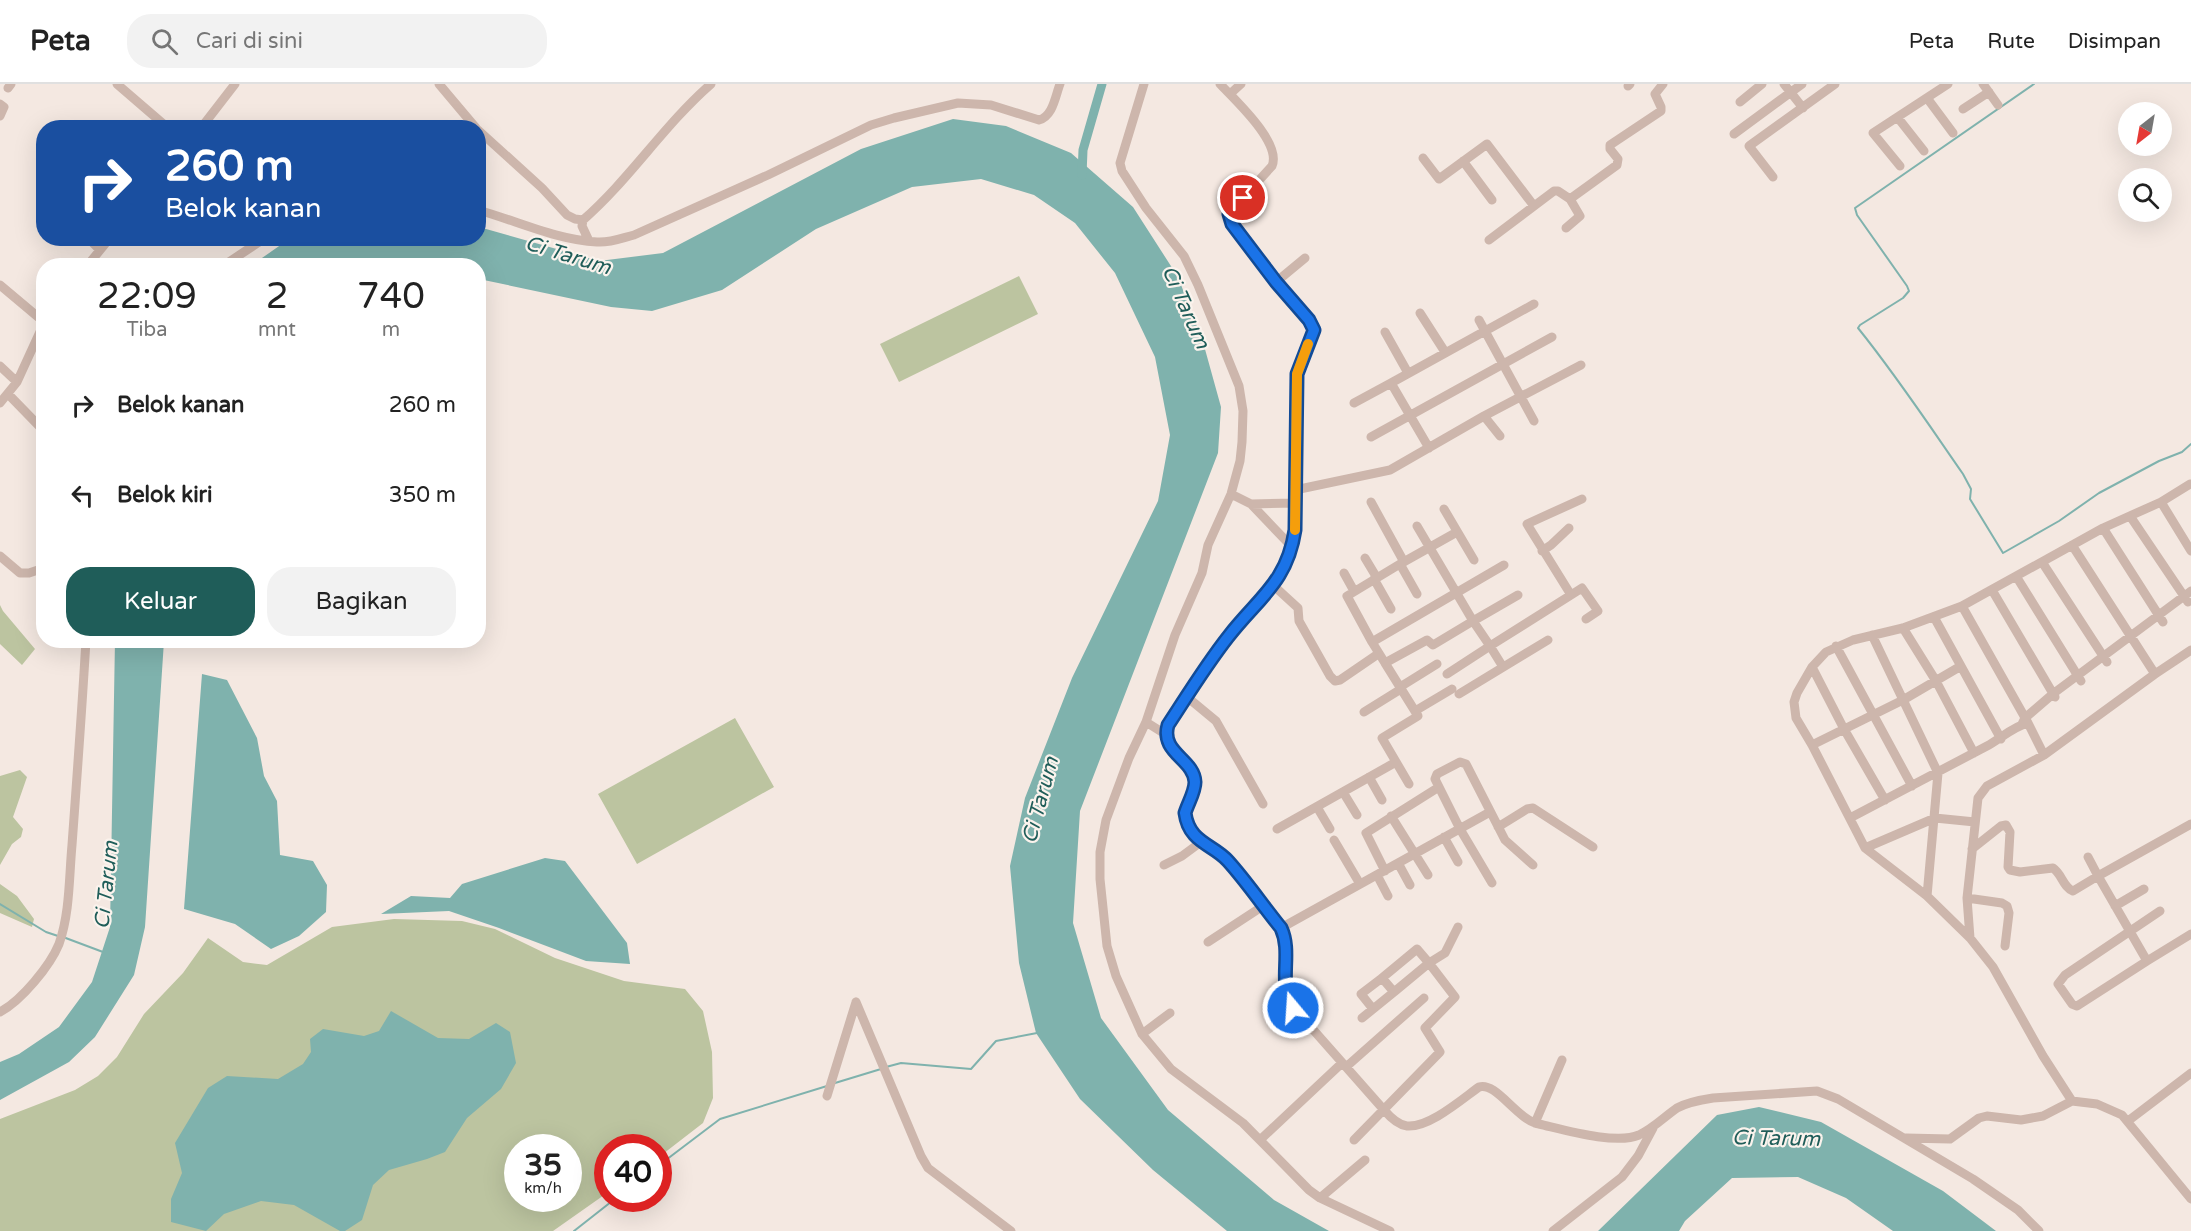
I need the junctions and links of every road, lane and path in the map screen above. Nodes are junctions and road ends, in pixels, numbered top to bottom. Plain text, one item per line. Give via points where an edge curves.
1 (117, 84) edge
2 (235, 84) edge
3 (439, 84) edge
4 (711, 84) edge
5 (1060, 84) edge
6 (1144, 84) edge
7 (1220, 84) edge
8 (1241, 84) edge
9 (1663, 84) edge
10 (1762, 84) edge
11 (1784, 84) edge
12 (1802, 84) edge
13 (1835, 84) edge
14 (1948, 84) edge
15 (1986, 88) edge
16 (1790, 93) junction
17 (1230, 94) junction
18 (1927, 98) junction
19 (1740, 102) dead end
20 (0, 104) edge
21 (1998, 105) dead end
22 (1803, 108) junction
23 (1964, 109) dead end
24 (0, 116) edge
25 (1898, 118) junction
26 (159, 120) edge
27 (207, 120) edge
28 (469, 120) edge
29 (1953, 133) dead end
30 (1734, 134) dead end
31 (486, 137) edge
32 (1924, 152) dead end
33 (1423, 158) dead end
34 (1463, 161) junction
35 (1900, 166) dead end
36 (1773, 177) dead end
37 (1570, 199) junction
38 (1492, 200) dead end
39 (1534, 206) junction
40 (486, 213) edge
41 (583, 220) junction
42 (1566, 228) dead end
43 (1490, 240) dead end
44 (589, 241) junction
45 (96, 246) edge
46 (103, 246) edge
47 (253, 246) edge
48 (100, 250) junction
49 (94, 258) edge
50 (235, 258) edge
51 (1305, 258) dead end
52 (1276, 282) junction
53 (0, 285) edge
54 (1534, 304) dead end
55 (1420, 313) dead end
56 (36, 316) edge
57 (1479, 320) dead end
58 (1485, 331) junction
59 (1385, 332) dead end
60 (1552, 337) dead end
61 (36, 339) edge
62 (1445, 352) junction
63 (1503, 364) junction
64 (1581, 365) dead end
65 (0, 366) edge
66 (1408, 373) junction
67 (16, 382) junction
68 (1391, 383) junction
69 (8, 394) junction
70 (1521, 397) junction
71 (0, 403) edge
72 (1354, 403) dead end
73 (1409, 416) junction
74 (1484, 416) junction
75 (1534, 421) dead end
76 (36, 423) edge
77 (1500, 436) dead end
78 (1371, 437) dead end
79 (1429, 448) junction
80 (2191, 485) edge
81 (1294, 490) junction
82 (1232, 494) junction
83 (1582, 499) dead end
84 (1371, 502) dead end
85 (2161, 502) junction
86 (1294, 503) junction
87 (1251, 504) junction
88 (1444, 509) dead end
89 (2130, 516) junction
90 (1417, 526) dead end
91 (1569, 528) dead end
92 (2103, 528) junction
93 (1457, 532) junction
94 (2072, 545) junction
95 (1293, 548) junction
96 (1430, 548) junction
97 (1542, 551) junction
98 (2191, 551) edge
99 (0, 556) edge
100 (1365, 558) dead end
101 (1474, 560) dead end
102 (2042, 562) junction
103 (1402, 563) junction
104 (1504, 565) dead end
105 (36, 571) edge
106 (1344, 573) dead end
107 (2016, 576) junction
108 (1375, 579) junction
109 (1274, 586) junction
110 (1354, 591) junction
111 (1992, 591) junction
112 (1455, 592) junction
113 (1417, 594) dead end
114 (1518, 595) dead end
115 (1571, 595) junction
116 (2188, 596) edge
117 (1962, 606) junction
118 (1391, 609) dead end
119 (1934, 617) junction
120 (2161, 618) junction
121 (1586, 619) dead end
122 (1473, 621) junction
123 (1903, 627) junction
124 (1872, 635) junction
125 (2132, 636) junction
126 (1548, 640) dead end
127 (1372, 642) junction
128 (1490, 646) junction
129 (1836, 646) junction
130 (85, 648) edge
131 (2191, 650) edge
132 (1378, 654) junction
133 (2105, 659) junction
134 (1385, 663) junction
135 (1437, 664) dead end
136 (1961, 666) junction
137 (1503, 667) junction
138 (1812, 667) junction
139 (1447, 674) dead end
140 (2155, 674) junction
141 (2079, 679) junction
142 (1936, 681) junction
143 (1400, 688) junction
144 (1187, 696) junction
145 (2055, 696) junction
146 (1903, 700) junction
147 (1414, 711) junction
148 (1364, 712) dead end
149 (1873, 715) junction
150 (1146, 722) junction
151 (2025, 722) junction
152 (1844, 729) junction
153 (1165, 734) junction
154 (2001, 739) junction
155 (1812, 745) junction
156 (1974, 753) junction
157 (2044, 755) junction
158 (1396, 762) junction
159 (1938, 773) junction
160 (1369, 777) junction
161 (1409, 784) dead end
162 (1912, 786) junction
163 (1439, 787) junction
164 (1344, 792) junction
165 (1382, 800) dead end
166 (1885, 800) junction
167 (1263, 804) dead end
168 (1317, 807) junction
169 (1490, 812) junction
170 (1357, 815) dead end
171 (1391, 816) junction
172 (1850, 818) junction
173 (1935, 818) junction
174 (1975, 822) junction
175 (2191, 824) edge
176 (1498, 827) junction
177 (1277, 829) dead end
178 (1330, 829) dead end
179 (1460, 829) junction
180 (1444, 837) junction
181 (1334, 840) dead end
182 (1201, 842) junction
183 (1593, 847) dead end
184 (1865, 848) junction
185 (1971, 849) junction
186 (1415, 853) junction
187 (2088, 857) dead end
188 (1458, 862) dead end
189 (1398, 863) junction
190 (1164, 865) dead end
191 (1533, 865) dead end
192 (1381, 873) junction
193 (1428, 875) dead end
194 (2098, 876) junction
195 (1492, 883) dead end
196 (1360, 884) junction
197 (1410, 885) dead end
198 (2144, 889) dead end
199 (1388, 896) dead end
200 (1927, 896) junction
201 (1967, 898) junction
202 (1263, 906) junction
203 (2115, 906) junction
204 (2160, 911) dead end
205 (1458, 927) dead end
206 (1281, 928) junction
207 (2130, 931) junction
208 (2191, 934) edge
209 (1970, 938) junction
210 (1208, 942) dead end
211 (2005, 946) dead end
212 (1403, 960) junction
213 (2146, 961) junction
214 (1429, 963) junction
215 (1415, 975) junction
216 (1382, 978) junction
217 (1394, 992) junction
218 (1424, 998) dead end
219 (1373, 1009) junction
220 (0, 1012) edge
221 (1170, 1013) dead end
222 (1362, 1018) dead end
223 (1142, 1034) junction
224 (1562, 1060) dead end
225 (1344, 1065) junction
226 (2191, 1073) edge
227 (827, 1096) dead end
228 (2068, 1102) junction
229 (1384, 1110) junction
230 (2128, 1121) junction
231 (1535, 1123) junction
232 (1653, 1128) junction
233 (1903, 1138) junction
234 (1261, 1139) junction
235 (1354, 1140) dead end
236 (1365, 1160) dead end
237 (1320, 1198) junction
238 (2191, 1199) edge
239 (1011, 1231) edge
240 (1390, 1231) edge
241 (1553, 1231) edge
242 (2039, 1231) edge

1 - 26 street
2 - 27 street
3 - 28 street
4 - 41 street
5 - 44 street via 1045,118 1039,120 991,105 958,103 894,117 634,235
6 - 82 street via 1120,163 1146,208 1184,256 1239,386 1242,442
7 - 17 street
8 - 17 street
9 - 37 street via 1655,94 1661,111 1612,142 1610,149 1618,159 1617,165
10 - 19 street
11 - 16 street
12 - 16 street
13 - 22 street
14 - 18 street
15 - 21 street
15 - 23 street
16 - 22 street
16 - 30 street
17 - 52 street via 1272,146 1274,161 1229,217
18 - 25 street
18 - 29 street
20 - 24 street via 4,108
22 - 36 street via 1749,146
25 - 32 street
25 - 35 street via 1873,133
31 - 41 street via 567,215
33 - 34 street via 1439,179
34 - 38 street
34 - 39 street via 1487,144
37 - 39 street via 1556,190
37 - 42 street via 1580,216
39 - 43 street
40 - 44 street
41 - 44 street
45 - 48 street
46 - 48 street
47 - 50 street
48 - 49 street
51 - 52 street
52 - 81 street via 1314,330 1297,374
53 - 56 street
54 - 58 street
55 - 62 street
57 - 58 street
58 - 62 street
58 - 63 street
59 - 66 street
60 - 63 street
61 - 67 street
62 - 66 street
63 - 70 street
63 - 73 street
64 - 70 street
65 - 67 street
66 - 68 street
67 - 69 street
68 - 72 street
68 - 73 street
69 - 71 street
69 - 76 street
70 - 74 street
70 - 75 street
73 - 78 street
73 - 79 street
74 - 77 street
74 - 79 street
79 - 81 street via 1390,470
80 - 85 street
81 - 86 street
82 - 87 street
82 - 150 street via 1208,545 1202,573 1175,635
83 - 97 street via 1527,524
84 - 103 street
85 - 89 street
85 - 98 street
86 - 87 street
86 - 95 street
87 - 95 street
88 - 93 street
89 - 92 street
89 - 116 street
90 - 96 street
91 - 97 street
92 - 94 street
92 - 120 street
93 - 96 street
93 - 101 street
94 - 102 street
94 - 125 street
95 - 109 street
96 - 103 street
96 - 112 street
97 - 115 street
99 - 105 street via 20,573
100 - 108 street
102 - 107 street
102 - 133 street
103 - 108 street
103 - 113 street
104 - 112 street
106 - 110 street
107 - 111 street
107 - 141 street
108 - 110 street
108 - 118 street
109 - 132 street via 1296,605 1299,621 1335,681
109 - 144 street via 1228,636
110 - 127 street via 1347,598
111 - 117 street
111 - 145 street
112 - 122 street
112 - 127 street
114 - 122 street
115 - 121 street via 1582,588 1598,611
115 - 128 street
116 - 120 street
117 - 119 street
117 - 151 street
119 - 123 street
119 - 136 street
120 - 125 street
122 - 128 street
122 - 134 street via 1433,645 1427,640
123 - 124 street
123 - 142 street
124 - 129 street
124 - 146 street
125 - 133 street
125 - 140 street
126 - 137 street
127 - 132 street
128 - 137 street
128 - 139 street
129 - 138 street
129 - 149 street
130 - 220 street via 63,929 59,944 37,978
131 - 140 street
132 - 134 street
133 - 141 street
134 - 143 street
135 - 143 street
136 - 142 street
136 - 154 street
137 - 147 street
138 - 152 street
138 - 155 street via 1794,702 1796,718
140 - 157 street
141 - 145 street
142 - 146 street
142 - 156 street
143 - 147 street
143 - 148 street
144 - 153 street
144 - 167 street via 1216,721
145 - 151 street
146 - 149 street
146 - 159 street
147 - 158 street via 1418,716 1382,738
149 - 152 street
149 - 162 street
150 - 153 street
150 - 223 street via 1106,820 1100,852 1110,960
151 - 154 street
151 - 157 street
152 - 155 street
152 - 166 street
153 - 182 street via 1194,776 1194,789 1185,813
154 - 156 street
155 - 172 street
156 - 159 street
157 - 174 street via 1983,789
158 - 160 street
158 - 161 street
159 - 162 street
159 - 173 street
160 - 164 street
160 - 165 street
162 - 166 street
163 - 169 street via 1436,776 1464,762
163 - 171 street
163 - 179 street
164 - 168 street
164 - 170 street
166 - 172 street
168 - 177 street
168 - 178 street
169 - 176 street
169 - 179 street
171 - 186 street
171 - 192 street via 1366,834
172 - 184 street
173 - 174 street
173 - 184 street
173 - 200 street
174 - 185 street
175 - 194 street
176 - 183 street via 1533,808
176 - 191 street via 1506,842
179 - 180 street
179 - 195 street
180 - 186 street
180 - 188 street
181 - 196 street
182 - 190 street
182 - 202 street via 1227,859
184 - 200 street
185 - 194 street via 2006,825 2010,832 2010,870 2053,868 2073,891
185 - 201 street
186 - 189 street
186 - 193 street
187 - 194 street
189 - 192 street
189 - 197 street
192 - 196 street
192 - 199 street
194 - 203 street
196 - 206 street
198 - 203 street
200 - 209 street
201 - 209 street
201 - 211 street via 2007,906
202 - 206 street
202 - 210 street
203 - 207 street
204 - 207 street
205 - 214 street via 1445,953
206 - 225 street via 1286,939 1284,986 1288,1001
207 - 213 street
207 - 213 street via 2065,975 2058,984 2077,1006
208 - 213 street
209 - 228 street via 1993,967
212 - 214 street via 1418,949
212 - 215 street
212 - 216 street
214 - 215 street
214 - 229 street via 1455,997 1425,1028 1440,1052
215 - 217 street
216 - 217 street
216 - 219 street via 1361,994
217 - 219 street
218 - 225 street
219 - 222 street
221 - 223 street
223 - 234 street via 1171,1069
224 - 231 street
225 - 229 street
225 - 234 street
226 - 230 street
227 - 239 street via 856,1002 928,1168
228 - 230 street via 2105,1106
228 - 233 street via 2034,1119 1979,1118 1950,1139
229 - 231 street via 1406,1126 1419,1125 1484,1086
229 - 235 street
230 - 238 street
231 - 232 street via 1617,1140
232 - 233 street via 1677,1109 1698,1101 1818,1091
232 - 241 street via 1622,1177
233 - 242 street via 1998,1196
234 - 237 street
236 - 237 street
237 - 240 street

